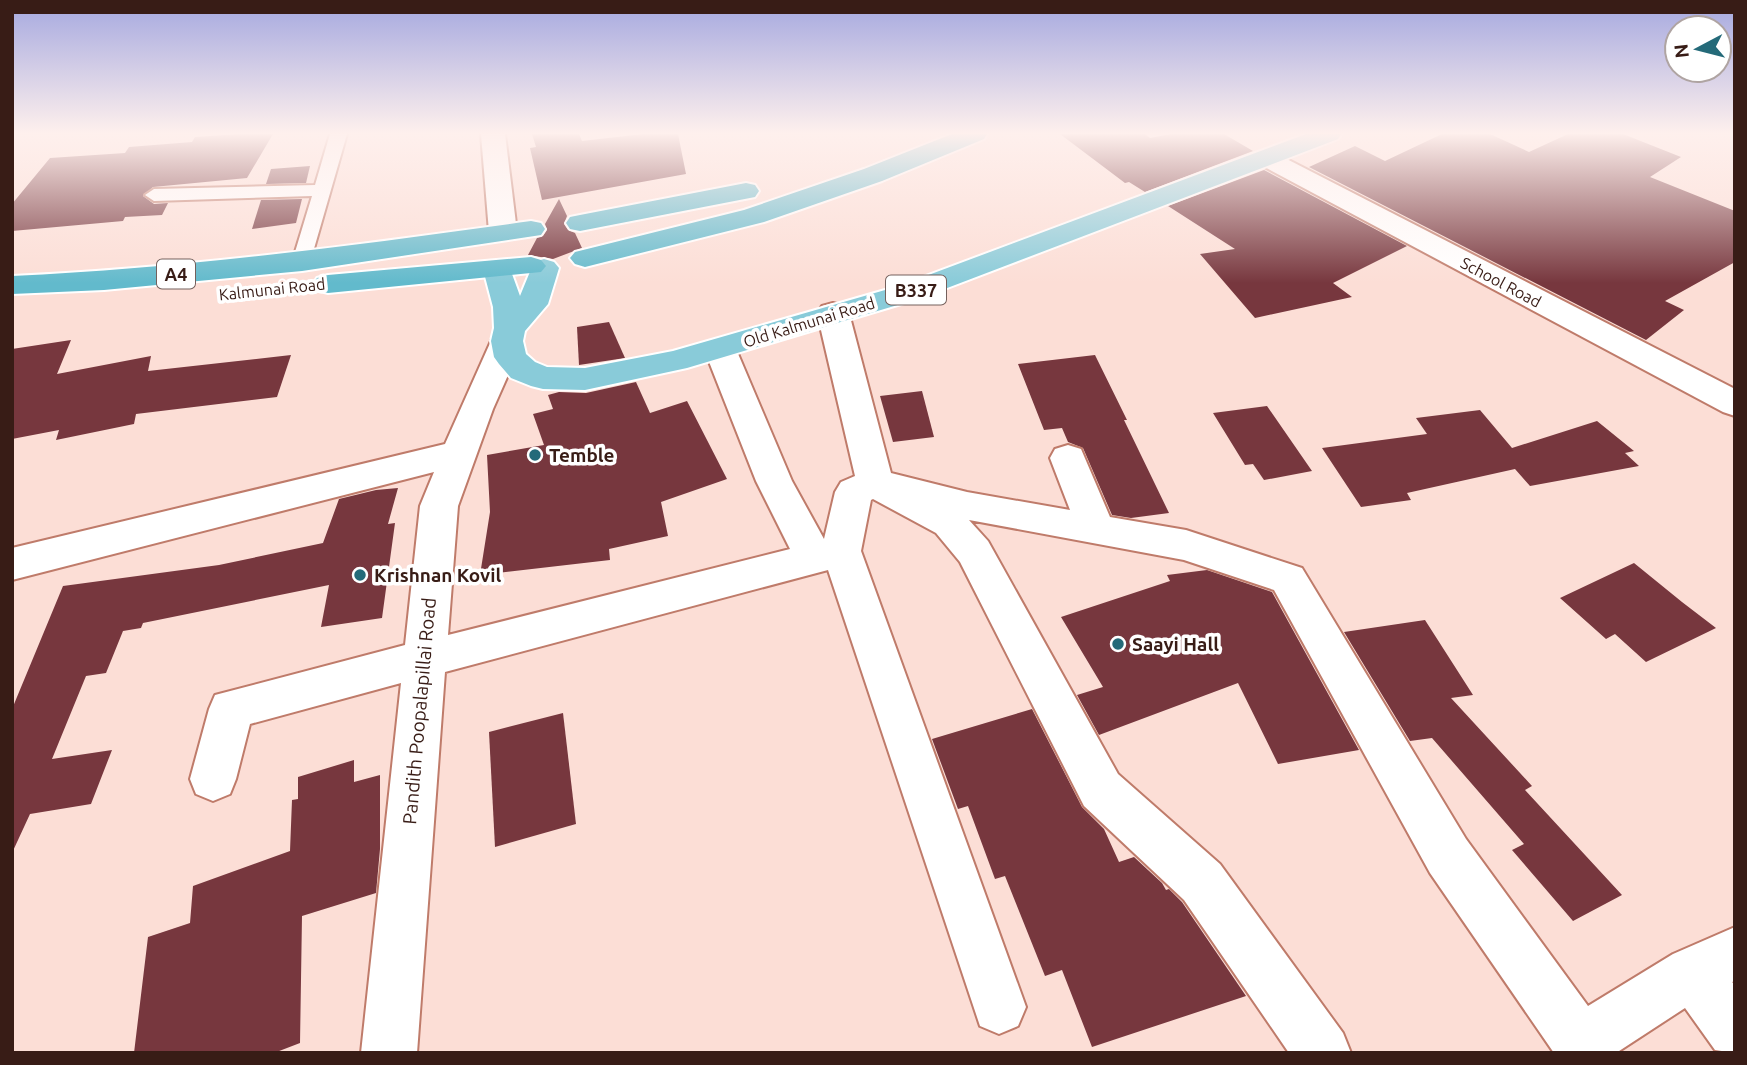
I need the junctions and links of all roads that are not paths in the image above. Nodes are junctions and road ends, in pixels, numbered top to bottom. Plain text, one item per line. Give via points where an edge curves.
1 (325, 184) edge
2 (505, 184) edge
3 (771, 184) edge
4 (848, 184) edge
5 (1202, 184) edge
6 (1315, 184) edge
7 (323, 190) junction
8 (154, 195) dead end
9 (580, 223) junction
10 (517, 230) junction
11 (585, 258) junction
12 (302, 262) junction
13 (538, 267) junction
14 (498, 269) junction
15 (12, 285) edge
16 (12, 311) edge
17 (833, 313) junction
18 (508, 335) junction
19 (720, 349) junction
20 (1735, 404) edge
21 (459, 453) junction
22 (1068, 458) dead end
23 (875, 483) junction
24 (1096, 528) junction
25 (827, 554) junction
26 (12, 564) edge
27 (424, 659) junction
28 (213, 779) dead end
29 (1713, 963) edge
30 (999, 1007) dead end
31 (1735, 1030) edge
32 (389, 1053) edge
33 (1323, 1053) edge

1 - 7 lane
2 - 10 street
3 - 9 highway, Kalmunai Road
4 - 11 highway, Kalmunai Road via 754,216
5 - 17 main road, Old Kalmunai Road / B337 via 910,292
6 - 20 street, School Road
7 - 8 lane
7 - 12 lane
9 - 10 highway, Kalmunai Road via 555,222
9 - 11 highway via 598,238
10 - 12 highway, Kalmunai Road / A4
10 - 13 highway via 514,250 522,262
11 - 13 highway, Kalmunai Road via 573,264
12 - 15 highway, Kalmunai Road / A4
13 - 14 highway, Kalmunai Road / A4
13 - 18 main road via 533,304
14 - 16 highway, Kalmunai Road / A4
14 - 18 main road, Old Kalmunai Road / B337 via 508,307
17 - 19 main road, Old Kalmunai Road / B337
17 - 23 street
18 - 19 main road, Old Kalmunai Road / B337 via 510,357 523,370 552,380 608,375
18 - 21 street, Pandith Poopalapillai Road
19 - 25 street via 774,481
21 - 26 street
21 - 27 street, Pandith Poopalapillai Road via 439,506
22 - 24 street
23 - 24 street via 967,506
23 - 25 street via 854,492
23 - 33 street via 949,523 974,552 1101,790 1202,881
24 - 29 street via 1186,545 1288,579 1448,856 1581,1043
25 - 27 street
25 - 30 street
27 - 28 street via 231,709
27 - 32 street, Pandith Poopalapillai Road
29 - 31 street

